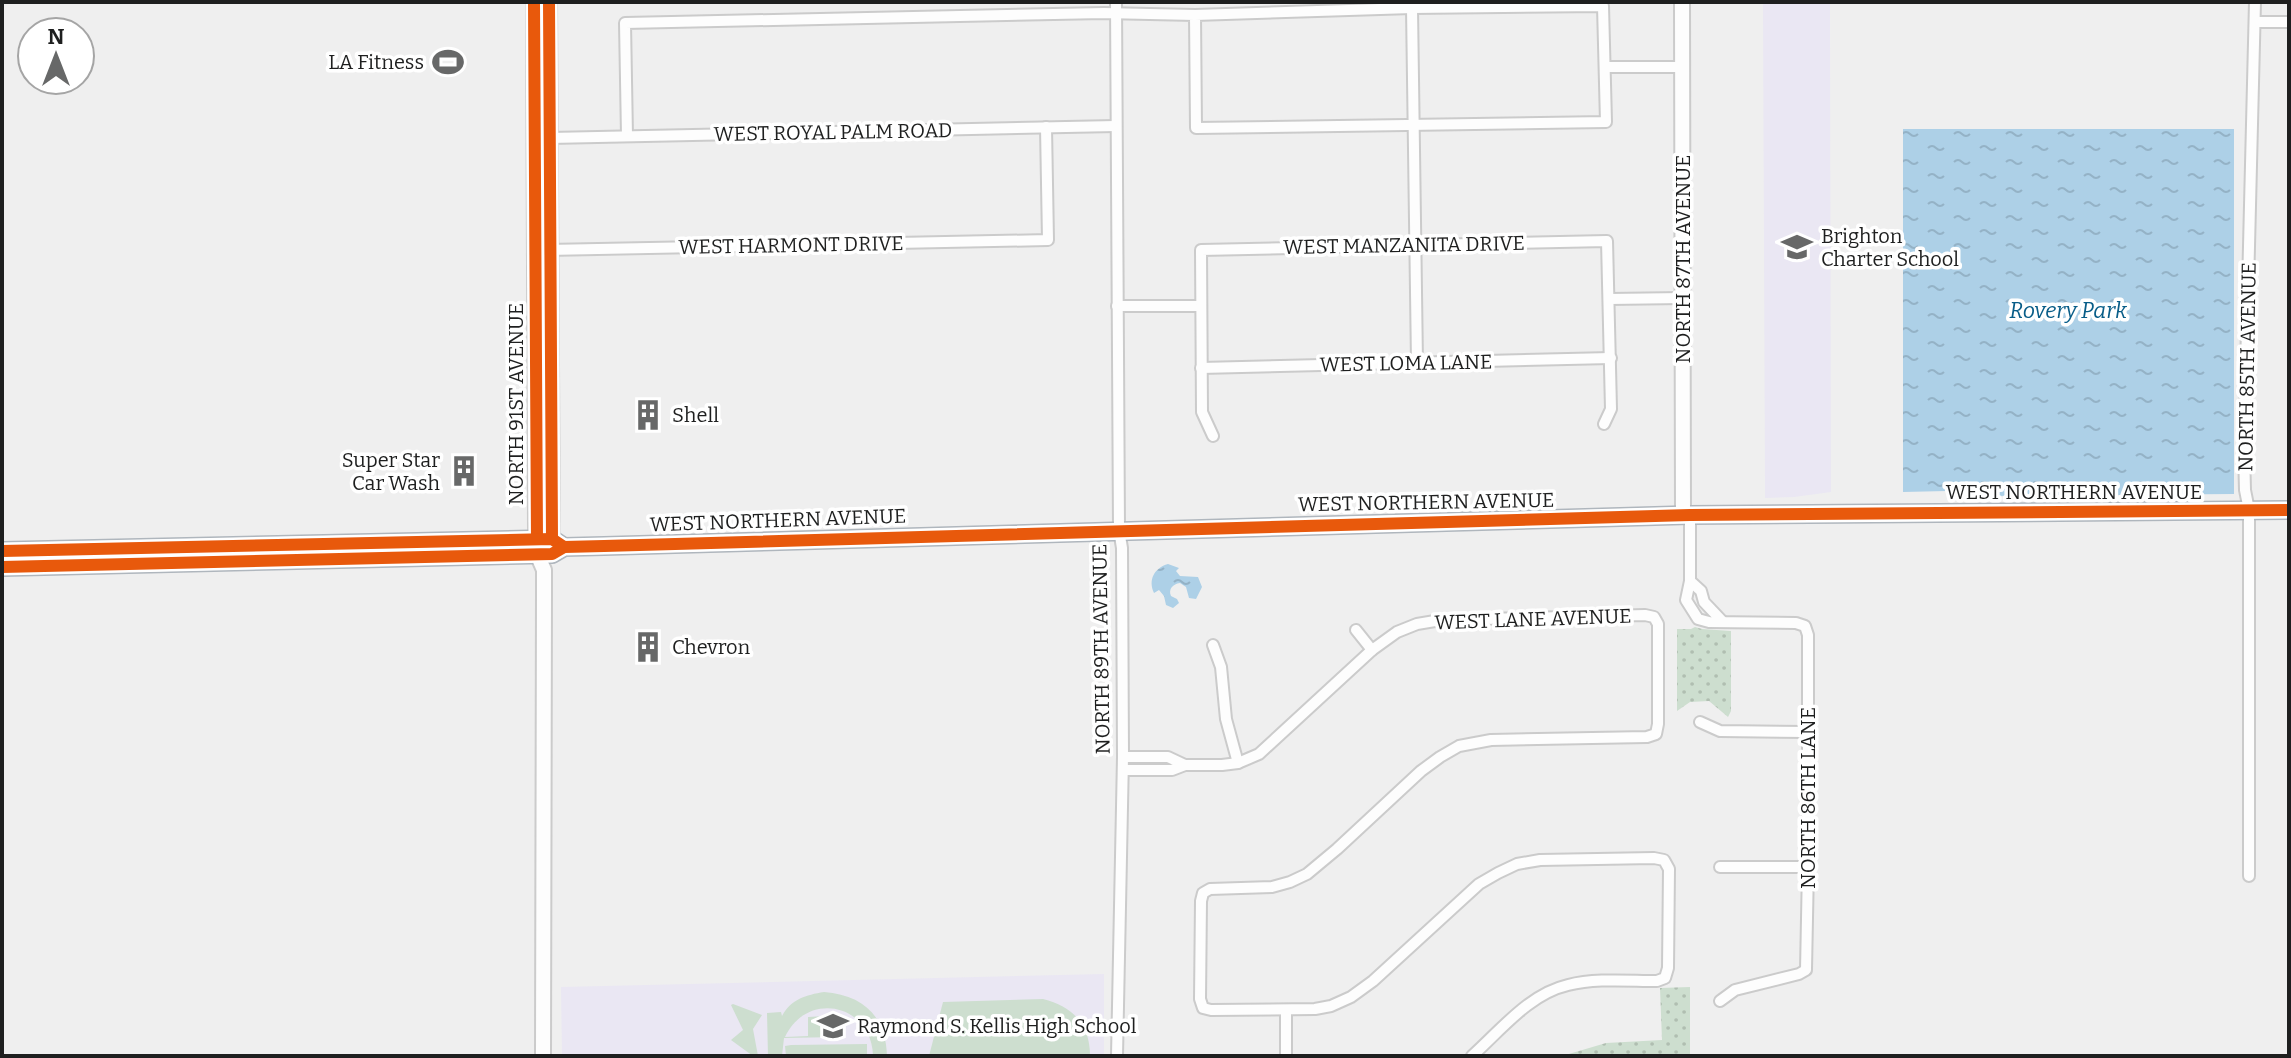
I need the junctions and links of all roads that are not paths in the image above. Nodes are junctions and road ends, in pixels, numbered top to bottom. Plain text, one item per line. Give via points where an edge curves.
1 (534, 2) edge
2 (549, 2) edge
3 (1116, 2) edge
4 (1682, 2) edge
5 (2255, 2) edge
6 (1412, 8) junction
7 (1116, 14) junction
8 (1195, 15) junction
9 (2255, 22) junction
10 (2289, 22) edge
11 (534, 64) junction
12 (1605, 67) junction
13 (1682, 67) junction
14 (1414, 125) junction
15 (1116, 126) junction
16 (1046, 127) junction
17 (627, 136) junction
18 (550, 138) junction
19 (1415, 245) junction
20 (542, 250) junction
21 (1683, 298) junction
22 (1609, 299) junction
23 (1117, 306) junction
24 (1200, 306) junction
25 (535, 319) junction
26 (1611, 358) junction
27 (1417, 362) junction
28 (1201, 368) junction
29 (551, 406) junction
30 (1604, 424) dead end
31 (1213, 436) dead end
32 (2249, 510) junction
33 (2289, 510) edge
34 (1686, 515) junction
35 (1119, 530) junction
36 (548, 550) junction
37 (2, 551) edge
38 (251, 553) junction
39 (72, 565) junction
40 (2, 567) edge
41 (2, 577) edge
42 (1690, 581) junction
43 (1704, 602) junction
44 (1691, 610) junction
45 (1722, 621) junction
46 (1356, 630) dead end
47 (1213, 645) dead end
48 (1372, 650) junction
49 (1700, 722) dead end
50 (1808, 732) junction
51 (1123, 757) junction
52 (1238, 763) junction
53 (1185, 765) junction
54 (1123, 770) junction
55 (1720, 867) dead end
56 (1808, 867) junction
57 (2249, 876) dead end
58 (1720, 1001) dead end
59 (1286, 1010) junction
60 (543, 1056) edge
61 (1117, 1056) edge
62 (1286, 1056) edge
63 (1472, 1056) edge

1 - 11 main road, NORTH 91ST AVENUE
2 - 18 main road, NORTH 91ST AVENUE
3 - 7 street, NORTH 89TH AVENUE
4 - 13 main road, NORTH 87TH AVENUE
5 - 9 street, NORTH 85TH AVENUE
6 - 8 street
6 - 12 street via 1603,6
6 - 14 street
7 - 8 street
7 - 15 street, NORTH 89TH AVENUE
7 - 17 street via 625,23
8 - 14 street via 1196,128
9 - 10 street
9 - 32 street, NORTH 85TH AVENUE via 2244,426
11 - 18 main road via 542,125
11 - 20 main road, NORTH 91ST AVENUE
12 - 13 street
12 - 14 street via 1606,122
13 - 21 main road, NORTH 87TH AVENUE
14 - 19 street
15 - 16 street, WEST ROYAL PALM ROAD
15 - 23 street, NORTH 89TH AVENUE
16 - 17 street, WEST ROYAL PALM ROAD
16 - 20 street, WEST HARMONT DRIVE via 1048,240
17 - 18 street, WEST ROYAL PALM ROAD
18 - 20 main road, NORTH 91ST AVENUE
19 - 22 street, WEST MANZANITA DRIVE via 1607,241
19 - 24 street, WEST MANZANITA DRIVE via 1201,250
19 - 27 street
20 - 25 main road, NORTH 91ST AVENUE
20 - 29 main road, NORTH 91ST AVENUE
21 - 22 street
21 - 34 main road, NORTH 87TH AVENUE
22 - 26 street
23 - 24 street
23 - 35 street, NORTH 89TH AVENUE
24 - 28 street
25 - 29 main road via 542,349 542,394
25 - 36 main road, NORTH 91ST AVENUE
26 - 27 street, WEST LOMA LANE
26 - 30 street via 1611,409
27 - 28 street, WEST LOMA LANE
28 - 31 street via 1202,412
29 - 36 main road, NORTH 91ST AVENUE
32 - 33 main road, WEST NORTHERN AVENUE
32 - 34 main road, WEST NORTHERN AVENUE
32 - 57 street, NORTH 85TH AVENUE
34 - 35 main road, WEST NORTHERN AVENUE
34 - 42 street, NORTH 87TH AVENUE
35 - 36 main road, WEST NORTHERN AVENUE
35 - 51 street, NORTH 89TH AVENUE
36 - 38 main road, WEST NORTHERN AVENUE
36 - 60 main road, NORTH 91ST AVENUE
37 - 38 main road, WEST NORTHERN AVENUE
38 - 39 main road, WEST NORTHERN AVENUE
39 - 40 main road, WEST NORTHERN AVENUE
39 - 41 main road
42 - 43 street
42 - 44 street, NORTH 87TH AVENUE via 1686,600
43 - 44 street
43 - 45 street
44 - 45 street via 1698,619
45 - 50 street, NORTH 86TH LANE via 1805,626
46 - 48 street
47 - 52 street
48 - 52 street, WEST LANE AVENUE via 1273,743
48 - 59 street, WEST LANE AVENUE via 1397,632 1441,620 1654,617 1656,734 1491,740 1459,746 1421,771 1307,874 1272,887 1203,893 1203,1008
49 - 50 street via 1720,731
50 - 56 street, NORTH 86TH LANE
51 - 53 street, WEST LANE AVENUE via 1168,757
51 - 54 street, NORTH 89TH AVENUE
52 - 53 street, WEST LANE AVENUE
53 - 54 street, WEST LANE AVENUE
54 - 61 street, NORTH 89TH AVENUE
55 - 56 street
56 - 58 street, NORTH 86TH LANE via 1806,970 1735,990
59 - 62 street
59 - 63 street via 1331,1006 1351,997 1479,884 1517,864 1664,860 1669,869 1665,978 1579,983 1551,991

